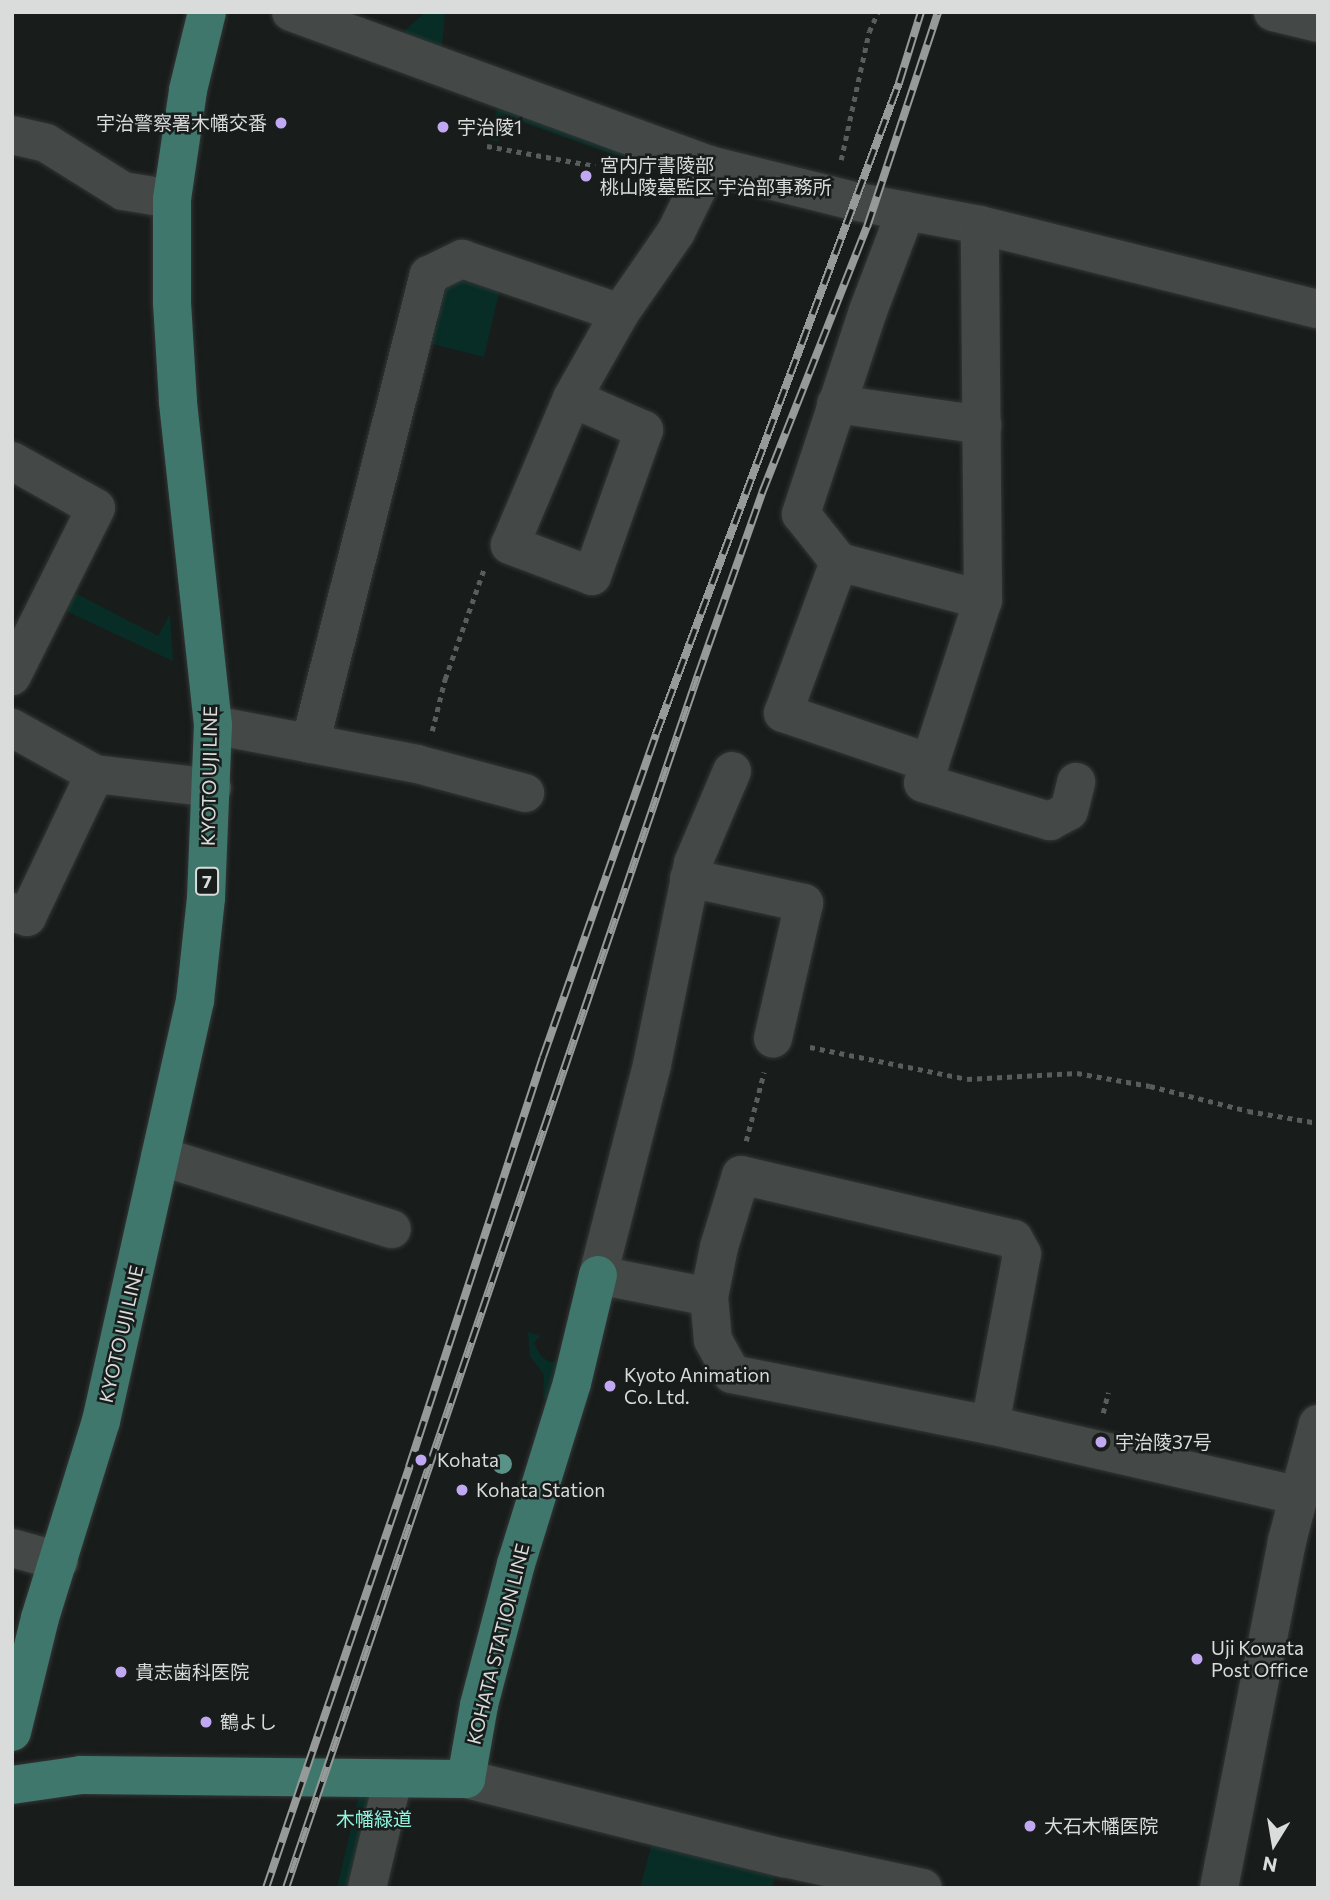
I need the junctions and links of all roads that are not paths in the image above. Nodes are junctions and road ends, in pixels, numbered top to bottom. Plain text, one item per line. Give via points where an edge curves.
1 (207, 12) edge
2 (291, 12) edge
3 (1273, 12) edge
4 (1313, 19) edge
5 (12, 135) edge
6 (709, 165) junction
7 (172, 199) junction
8 (906, 211) junction
9 (980, 225) junction
10 (1318, 309) edge
11 (620, 313) junction
12 (572, 398) junction
13 (836, 404) junction
14 (982, 425) junction
15 (12, 461) edge
16 (839, 562) junction
17 (983, 600) junction
18 (12, 676) edge
19 (213, 725) junction
20 (12, 728) edge
21 (310, 744) junction
22 (930, 763) junction
23 (732, 771) dead end
24 (94, 774) junction
25 (1076, 782) dead end
26 (212, 788) junction
27 (525, 793) dead end
28 (689, 878) junction
29 (12, 912) edge
30 (773, 1038) road end
31 (160, 1156) junction
32 (392, 1228) dead end
33 (598, 1275) junction
34 (709, 1297) junction
35 (1318, 1424) edge
36 (990, 1425) junction
37 (1299, 1496) junction
38 (12, 1548) edge
39 (60, 1561) junction
40 (12, 1732) edge
41 (393, 1779) junction
42 (466, 1779) junction
43 (12, 1785) edge
44 (781, 1873) edge
45 (367, 1888) edge
46 (923, 1888) edge
47 (1219, 1888) edge

1 - 7 main road, KYOTO UJI LINE / 7 via 188,90
2 - 6 street
3 - 4 street
5 - 7 street via 46,143 123,191
6 - 8 street
6 - 11 street via 676,232
7 - 19 main road, KYOTO UJI LINE / 7 via 178,401
8 - 9 street
8 - 13 street
9 - 10 street
9 - 14 street
11 - 12 street
11 - 21 street via 462,259 429,275
12 - 12 street via 510,545 592,576 644,430
13 - 14 street
13 - 16 street via 801,514
14 - 17 street
15 - 18 street via 96,508
16 - 17 street
16 - 22 street via 783,713
17 - 22 street
19 - 21 street
19 - 26 main road, KYOTO UJI LINE / 7
20 - 24 street
21 - 27 street via 424,766
22 - 25 street via 923,783 1050,821 1069,811
23 - 28 street
24 - 26 street
24 - 29 street via 27,917
26 - 31 main road, KYOTO UJI LINE / 7 via 195,1001
28 - 30 street via 804,902
28 - 33 street via 652,1065
31 - 32 street
31 - 39 main road, KYOTO UJI LINE / 7 via 101,1421
33 - 34 street
33 - 42 main road, KOHATA STATION LINE via 572,1384 516,1564 479,1705
34 - 36 street via 713,1340 733,1374
34 - 36 street via 741,1175 1014,1240 1022,1254
35 - 37 street
36 - 37 street
37 - 47 street
38 - 39 street
39 - 40 main road, KYOTO UJI LINE / 7 via 40,1618
41 - 42 main road
41 - 43 main road via 81,1774
41 - 45 street
42 - 44 street
44 - 46 street

